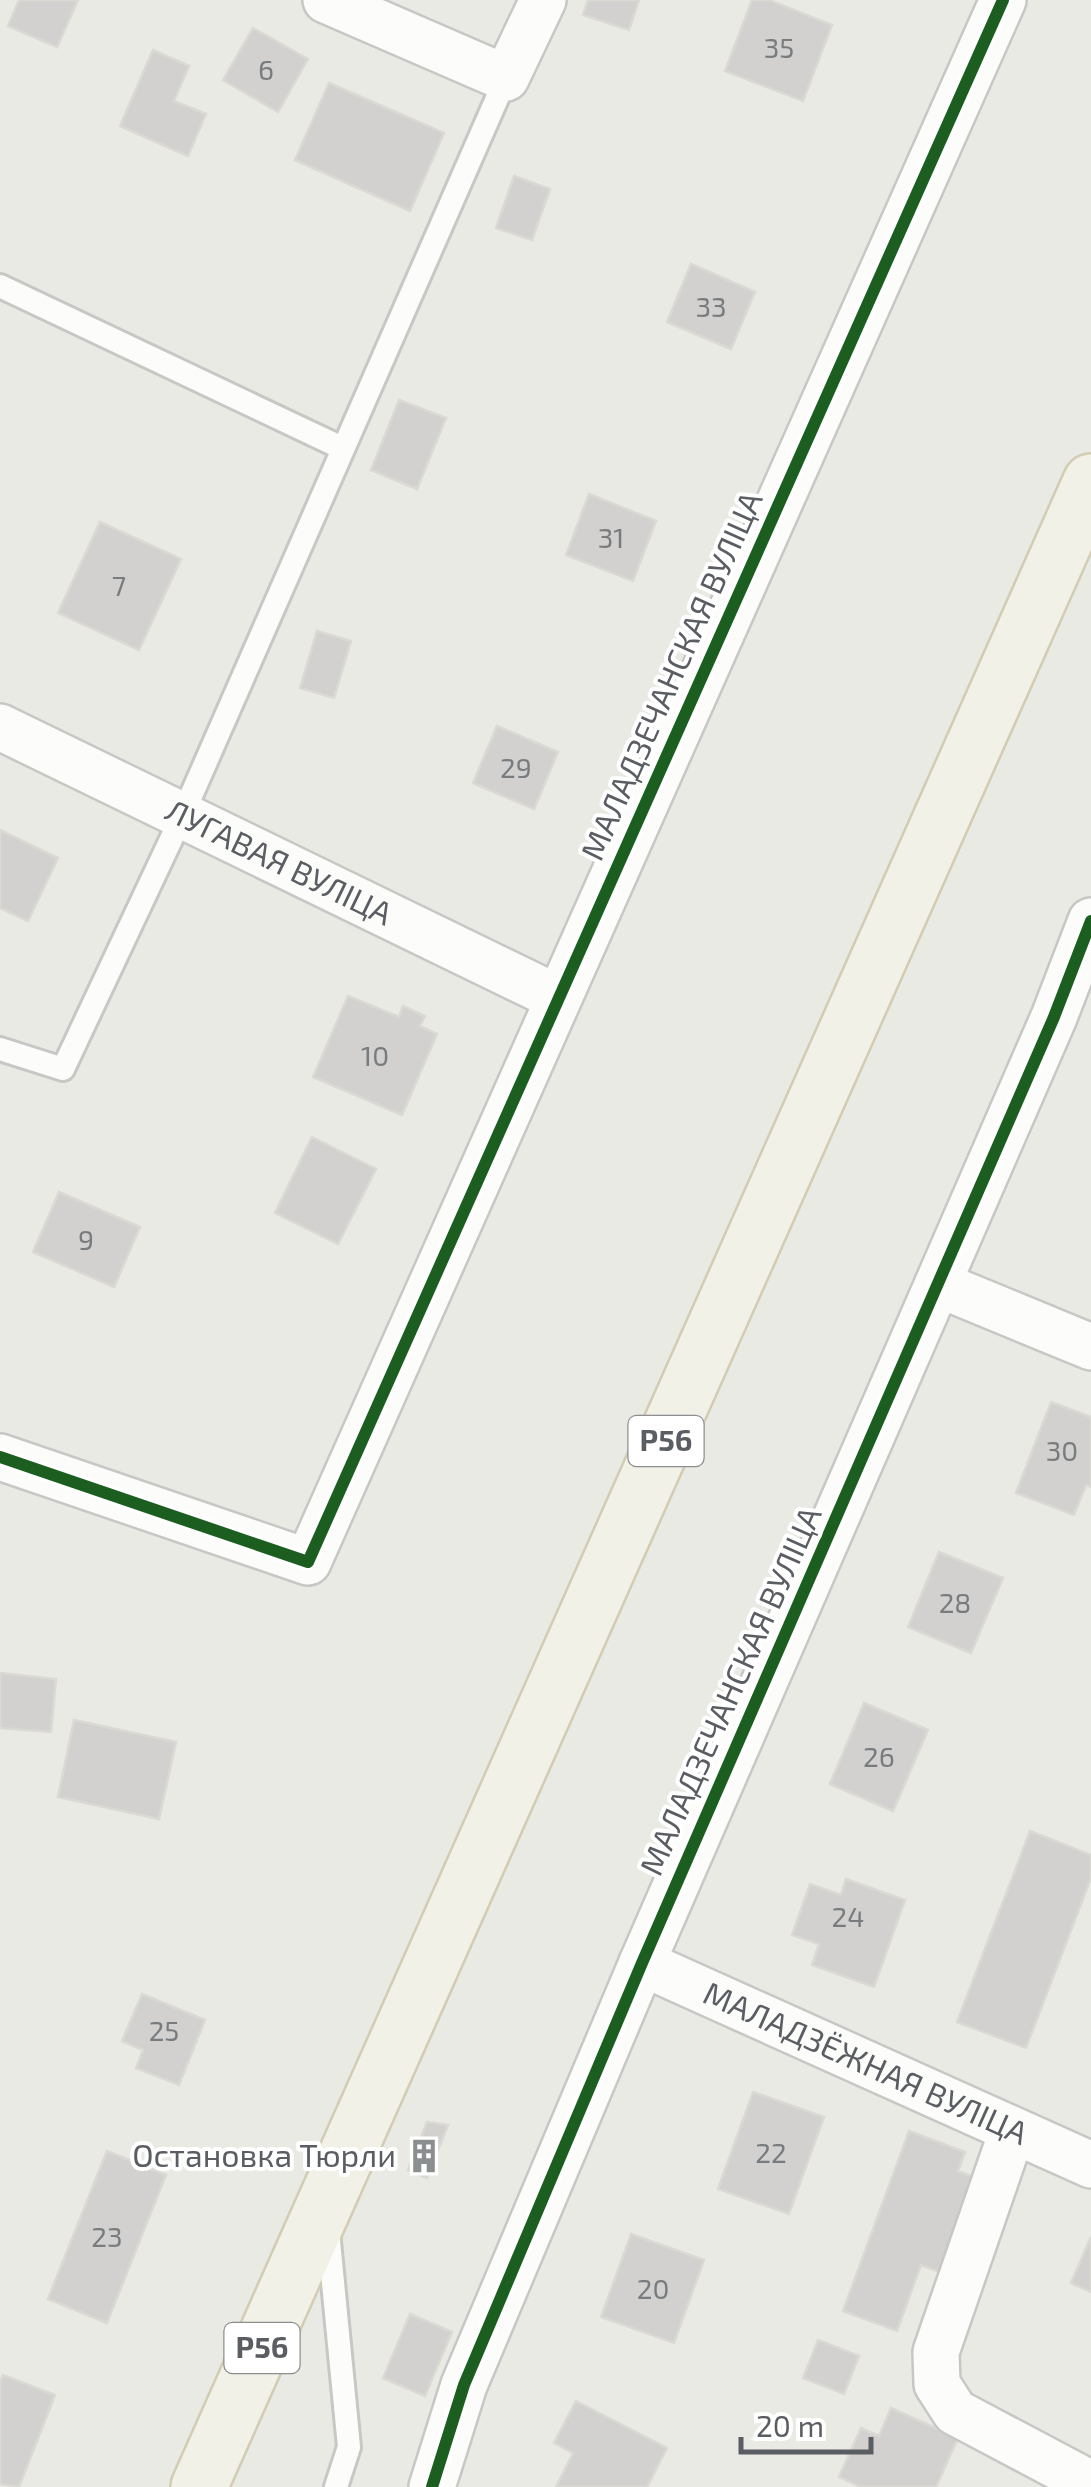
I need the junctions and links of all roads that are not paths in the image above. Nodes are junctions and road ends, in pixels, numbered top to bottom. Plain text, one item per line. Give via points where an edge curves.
1 (326, 0) edge
2 (542, 0) edge
3 (1004, 0) edge
4 (506, 78) junction
5 (0, 286) edge
6 (342, 448) junction
7 (1089, 490) edge
8 (0, 727) edge
9 (183, 814) junction
10 (1091, 920) edge
11 (558, 998) junction
12 (0, 1049) edge
13 (938, 1284) junction
14 (1091, 1347) edge
15 (0, 1458) edge
16 (642, 1964) junction
17 (1012, 2132) junction
18 (1091, 2165) edge
19 (326, 2208) junction
20 (1091, 2484) edge
21 (199, 2487) edge
22 (336, 2487) edge
23 (432, 2487) edge

1 - 4 street
2 - 4 street
3 - 11 street, МАЛАДЗЕЧАНСКАЯ ВУЛІЦА
4 - 6 lane
5 - 6 lane
6 - 9 lane
7 - 19 main road, Р56
8 - 9 street, ЛУГАВАЯ ВУЛІЦА
9 - 11 street, ЛУГАВАЯ ВУЛІЦА
9 - 12 lane via 63,1069
10 - 13 street, МАЛАДЗЕЧАНСКАЯ ВУЛІЦА
11 - 15 street, МАЛАДЗЕЧАНСКАЯ ВУЛІЦА via 308,1562
13 - 14 street
13 - 16 street, МАЛАДЗЕЧАНСКАЯ ВУЛІЦА
16 - 17 street, МАЛАДЗЁЖНАЯ ВУЛІЦА
16 - 23 street, МАЛАДЗЕЧАНСКАЯ ВУЛІЦА via 464,2385
17 - 18 street, МАЛАДЗЁЖНАЯ ВУЛІЦА
17 - 20 street via 936,2352 938,2384 955,2412
19 - 21 main road, Р56
19 - 22 lane via 349,2447

